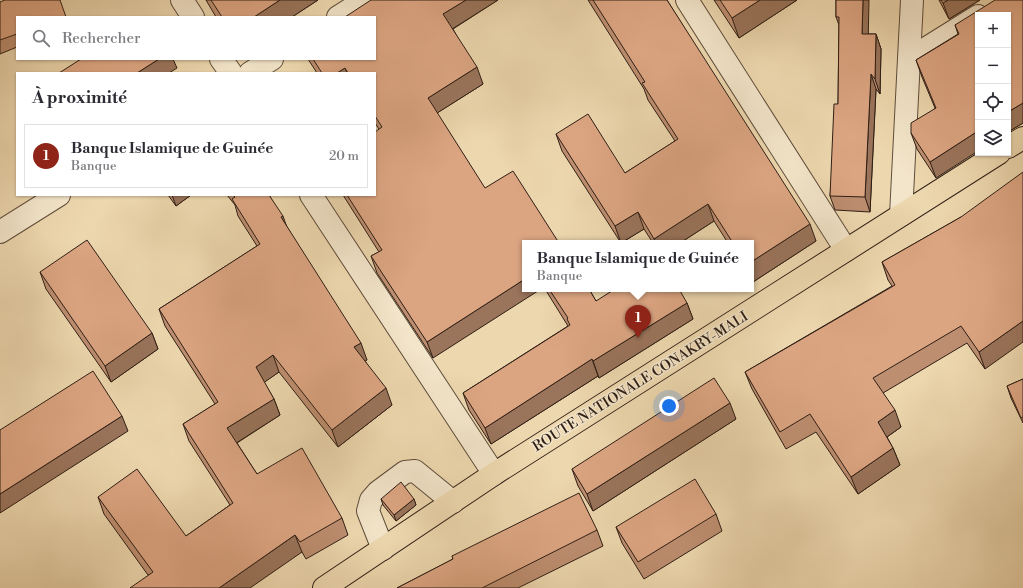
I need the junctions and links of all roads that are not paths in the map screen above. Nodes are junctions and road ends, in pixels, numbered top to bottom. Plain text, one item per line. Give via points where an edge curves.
1 (182, 0) edge
2 (365, 0) edge
3 (687, 0) edge
4 (912, 0) edge
5 (192, 16) edge
6 (340, 16) edge
7 (975, 18) edge
8 (909, 59) junction
9 (222, 60) edge
10 (270, 60) edge
11 (230, 72) edge
12 (252, 72) edge
13 (1023, 138) edge
14 (1011, 145) edge
15 (994, 156) edge
16 (57, 196) edge
17 (312, 196) edge
18 (901, 215) junction
19 (0, 232) edge
20 (846, 250) junction
21 (494, 474) junction
22 (453, 502) junction
23 (383, 549) junction
24 (324, 588) edge

1 - 5 street
2 - 6 street
3 - 20 street
4 - 8 street
7 - 8 street
8 - 18 street
9 - 11 street
10 - 12 street
13 - 14 highway
15 - 18 highway, ROUTE NATIONALE CONAKRY-MALI
16 - 19 street
17 - 21 street
18 - 20 highway, ROUTE NATIONALE CONAKRY-MALI
20 - 21 highway, ROUTE NATIONALE CONAKRY-MALI
21 - 22 highway, ROUTE NATIONALE CONAKRY-MALI
22 - 23 highway, ROUTE NATIONALE CONAKRY-MALI
22 - 23 street via 415,471 405,472 371,500 368,511
23 - 24 highway, ROUTE NATIONALE CONAKRY-MALI

